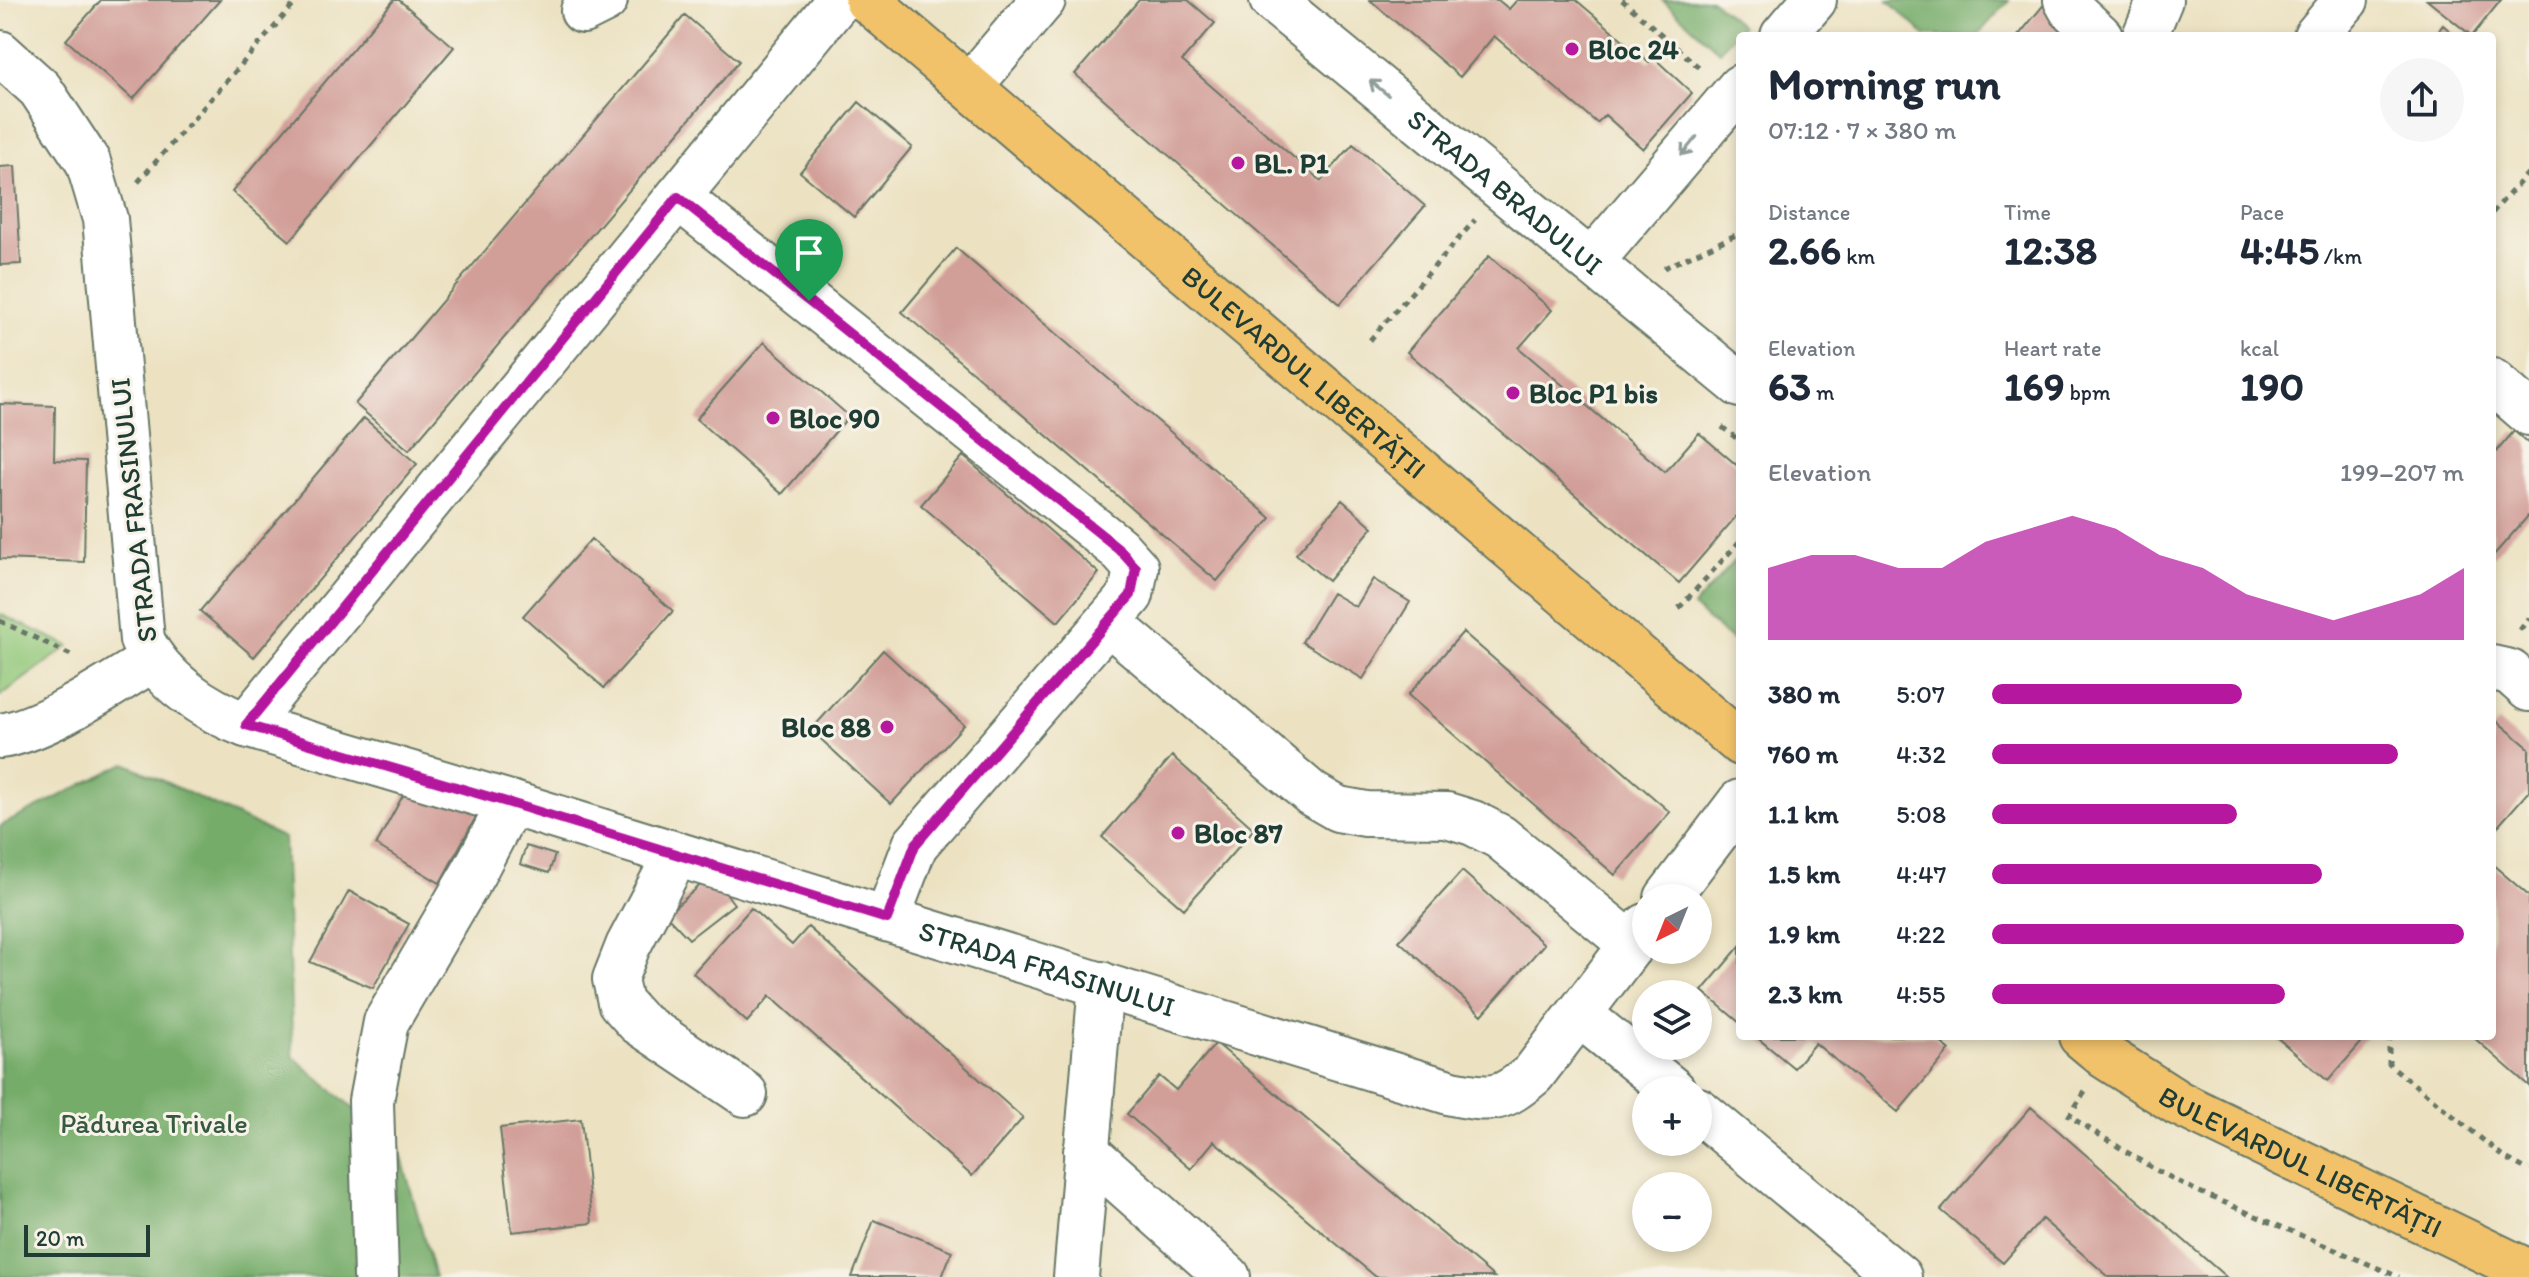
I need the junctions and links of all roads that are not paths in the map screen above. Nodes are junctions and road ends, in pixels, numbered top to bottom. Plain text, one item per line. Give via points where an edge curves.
1 (839, 0) edge
2 (867, 0) edge
3 (1043, 0) edge
4 (1272, 0) edge
5 (1814, 0) edge
6 (2066, 0) edge
7 (2160, 0) edge
8 (2346, 0) edge
9 (1786, 32) edge
10 (2096, 32) edge
11 (2147, 32) edge
12 (2319, 32) edge
13 (0, 53) edge
14 (970, 86) junction
15 (1736, 91) edge
16 (678, 197) junction
17 (1605, 275) junction
18 (1736, 382) edge
19 (2496, 384) edge
20 (2529, 413) edge
21 (1108, 622) junction
22 (2496, 669) edge
23 (136, 670) junction
24 (2529, 689) edge
25 (246, 725) junction
26 (17, 730) edge
27 (1736, 740) edge
28 (0, 769) edge
29 (510, 803) junction
30 (1736, 807) edge
31 (676, 855) junction
32 (1678, 884) edge
33 (887, 919) junction
34 (1632, 931) edge
35 (1632, 945) edge
36 (1101, 984) junction
37 (1579, 1014) junction
38 (2094, 1047) edge
39 (1656, 1076) edge
40 (745, 1094) dead end
41 (1712, 1122) edge
42 (1086, 1151) junction
43 (2529, 1272) edge
44 (376, 1277) edge
45 (1076, 1277) edge
46 (1228, 1277) edge
47 (1899, 1277) edge

1 - 16 street
2 - 14 main road, BULEVARDUL LIBERTĂȚII
3 - 14 street
17 -> 4 street, STRADA BRADULUI
5 - 9 street
6 - 10 street
7 - 11 street
8 - 12 street
13 - 23 street, STRADA FRASINULUI via 40,89 88,162 105,219 142,640
14 - 27 main road, BULEVARDUL LIBERTĂȚII
15 -> 17 street
16 - 21 street via 1118,548 1136,568 1131,595
16 - 25 street
17 - 18 street, STRADA BRADULUI
19 - 20 street
21 - 33 street via 915,845
21 - 34 street, STRADA FRASINULUI via 1312,794 1338,809 1447,815 1473,823
22 - 24 street via 2510,672
23 - 25 street, STRADA FRASINULUI via 181,688
23 - 26 street
25 - 29 street, STRADA FRASINULUI
26 - 28 street
29 - 31 street, STRADA FRASINULUI
29 - 44 street via 386,1022 371,1101
30 - 32 street
31 - 33 street, STRADA FRASINULUI
31 - 40 street via 615,979 620,1002 638,1022
33 - 36 street, STRADA FRASINULUI
35 - 37 street, STRADA FRASINULUI
36 - 37 street, STRADA FRASINULUI via 1485,1100 1511,1093 1533,1074
36 - 42 street
37 - 39 street
38 - 43 main road, BULEVARDUL LIBERTĂȚII via 2178,1103
41 - 47 street
42 - 45 street
42 - 46 street

